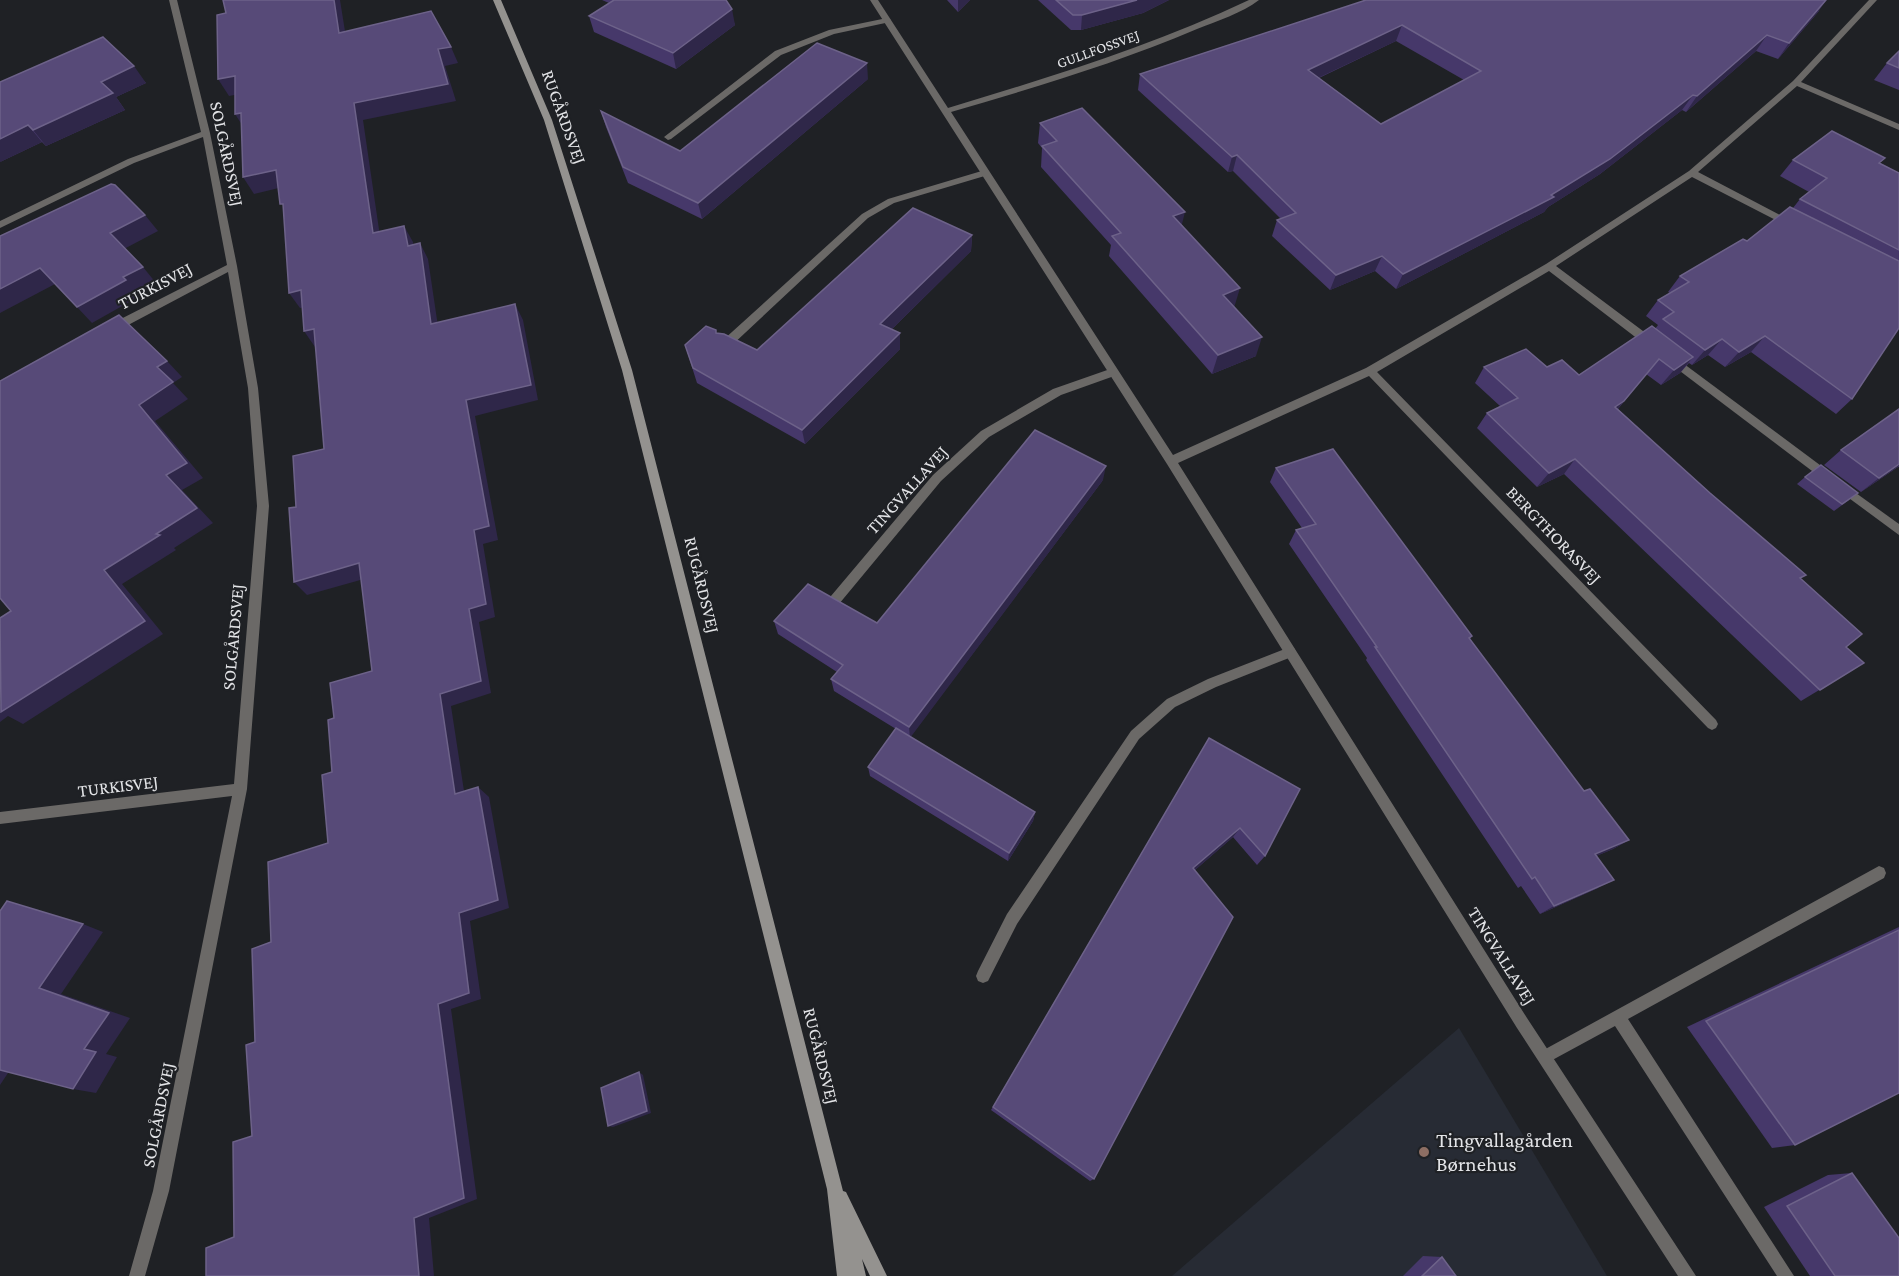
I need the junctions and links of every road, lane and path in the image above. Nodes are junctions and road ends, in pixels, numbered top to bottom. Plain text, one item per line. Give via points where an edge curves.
1 (173, 0) edge
2 (497, 0) edge
3 (874, 0) edge
4 (1255, 0) edge
5 (1873, 0) edge
6 (887, 20) junction
7 (1796, 83) junction
8 (945, 111) junction
9 (1899, 127) edge
10 (206, 133) junction
11 (668, 138) dead end
12 (985, 173) junction
13 (1692, 173) junction
14 (0, 225) edge
15 (1806, 232) edge
16 (232, 266) junction
17 (1549, 266) junction
18 (99, 336) edge
19 (726, 344) edge
20 (1370, 371) junction
21 (1113, 372) junction
22 (1171, 461) junction
23 (1899, 530) edge
24 (835, 600) edge
25 (1290, 651) junction
26 (1712, 724) dead end
27 (240, 789) junction
28 (0, 818) edge
29 (1879, 873) dead end
30 (982, 976) dead end
31 (1618, 1018) junction
32 (1545, 1057) junction
33 (835, 1189) junction
34 (137, 1276) edge
35 (845, 1276) edge
36 (858, 1276) edge
37 (879, 1276) edge
38 (1688, 1276) edge
39 (1786, 1276) edge

1 - 10 street, SOLGÅRDSVEJ
2 - 33 main road, RUGÅRDSVEJ via 548,120 627,370
3 - 6 street, TINGVALLAVEJ
4 - 8 street, GULLFOSSVEJ via 1086,70
5 - 7 street
6 - 8 street, TINGVALLAVEJ
6 - 11 street via 832,33 778,53
7 - 9 street
7 - 13 street
8 - 12 street, TINGVALLAVEJ
10 - 14 street via 131,161
10 - 16 street, SOLGÅRDSVEJ
12 - 19 street via 891,201 865,216
12 - 21 street, TINGVALLAVEJ
13 - 15 street
13 - 17 street
16 - 18 street, TURKISVEJ
16 - 27 street, SOLGÅRDSVEJ via 253,388 263,506
17 - 20 street
17 - 23 street
20 - 22 street
20 - 26 street, BERGTHORASVEJ
21 - 22 street, TINGVALLAVEJ
21 - 24 street, TINGVALLAVEJ via 1057,392 985,434 937,478
22 - 25 street, TINGVALLAVEJ
25 - 30 street via 1171,703 1135,735 1018,909
25 - 32 street, TINGVALLAVEJ
27 - 28 street, TURKISVEJ
27 - 34 street, SOLGÅRDSVEJ via 161,1191
29 - 31 street
31 - 32 street
31 - 39 street
32 - 38 street, TINGVALLAVEJ
33 - 35 main road, RUGÅRDSVEJ
33 - 36 main road
33 - 37 main road, RUGÅRDSVEJ

